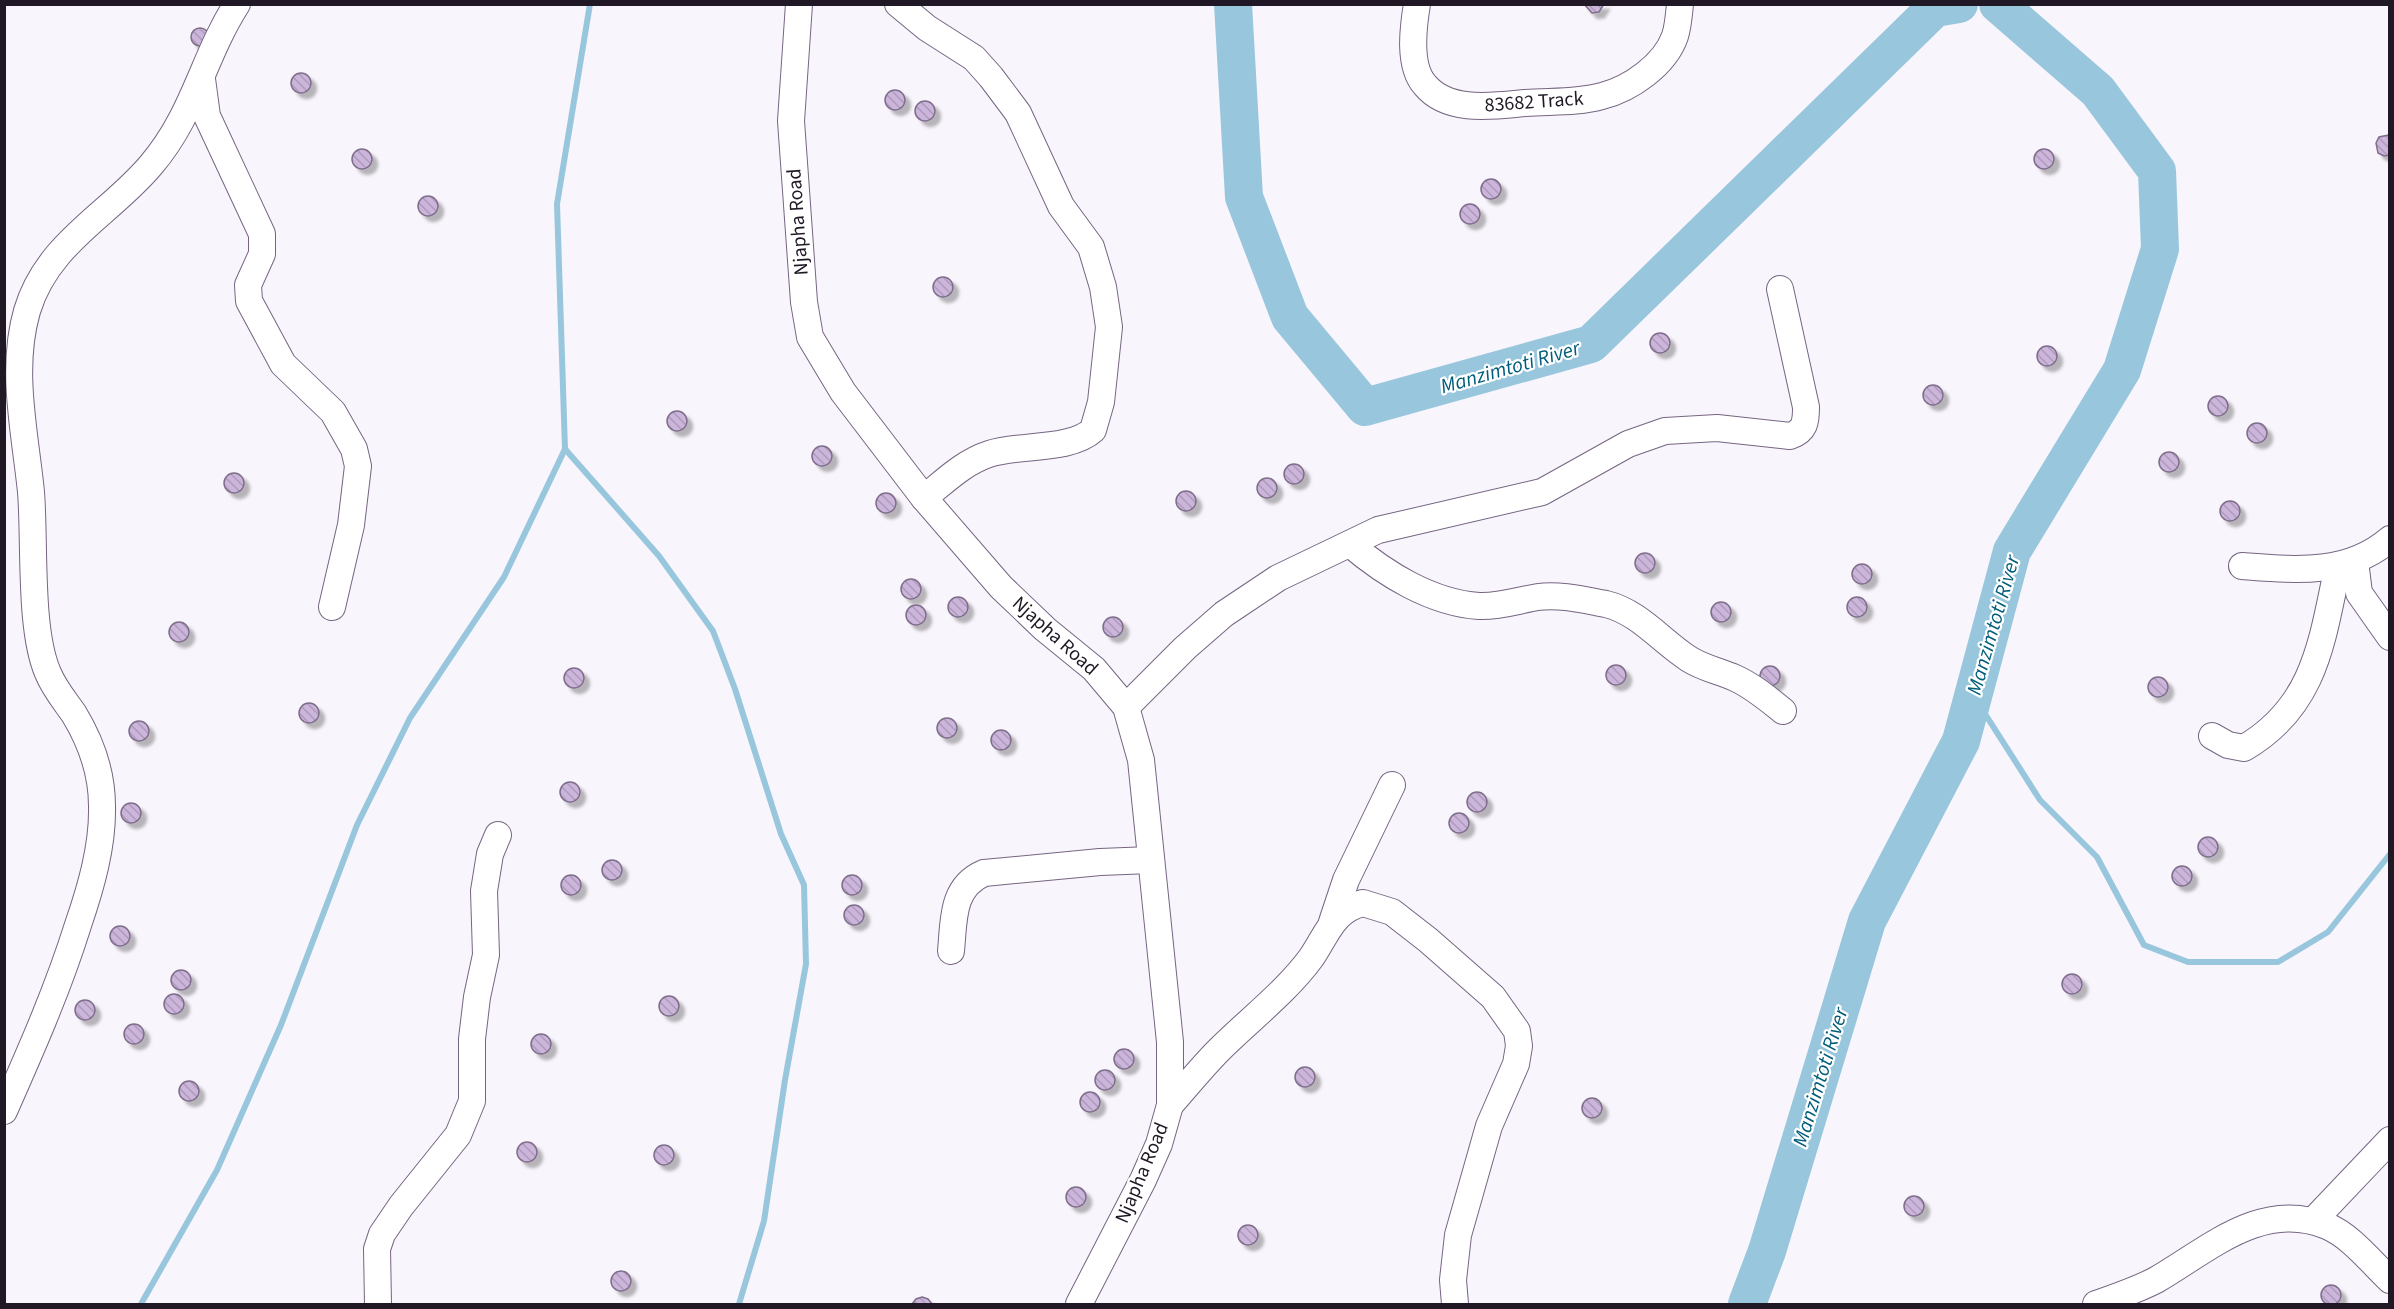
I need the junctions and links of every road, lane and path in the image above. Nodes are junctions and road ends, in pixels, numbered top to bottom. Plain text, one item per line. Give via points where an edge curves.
1 (237, 4) edge
2 (799, 4) edge
3 (898, 4) edge
4 (1417, 4) edge
5 (1680, 4) edge
6 (202, 79) junction
7 (1780, 290) dead end
8 (924, 498) junction
9 (2390, 539) edge
10 (1350, 544) junction
11 (2347, 564) junction
12 (2242, 566) dead end
13 (332, 607) dead end
14 (2390, 637) edge
15 (1126, 707) junction
16 (1783, 711) dead end
17 (2212, 736) dead end
18 (1392, 785) dead end
19 (498, 835) dead end
20 (1151, 860) junction
21 (1332, 922) junction
22 (951, 951) dead end
23 (1170, 1105) junction
24 (4, 1111) edge
25 (2390, 1140) edge
26 (2313, 1221) junction
27 (2390, 1280) edge
28 (378, 1305) edge
29 (1079, 1305) edge
30 (1455, 1305) edge
31 (2096, 1305) edge

1 - 6 street via 226,20
2 - 8 street, Njapha Road via 791,121 810,337 843,392
3 - 8 street via 974,58 1018,112 1061,206 1091,247 1103,287 1108,327 1101,402 1093,430 1077,440 991,453 973,460
4 - 5 street, 83682 Track via 1416,70 1424,84 1449,101 1490,106 1604,96 1633,82 1658,62 1670,44
6 - 13 street via 207,116 262,234 262,254 248,285 249,301 284,364 333,412 354,449 358,466 351,525
6 - 24 street via 187,112 150,166 52,259 36,285 23,327 21,408 31,491 39,631 48,674 87,737 98,770 102,806 99,845 86,901 61,979
7 - 10 street via 1806,407 1806,422 1799,433 1790,436 1717,428 1665,431 1628,444 1542,492 1378,530
8 - 15 street, Njapha Road via 1001,587 1094,669
9 - 11 street
10 - 15 street via 1278,578 1224,614
10 - 16 street via 1411,585 1460,602 1480,606 1541,597 1609,605 1646,624 1689,660 1735,678
11 - 12 street via 2306,571
11 - 14 street via 2358,594
11 - 17 street via 2302,692 2287,711 2244,748
15 - 20 street, Njapha Road via 1141,760
18 - 21 street via 1346,880
19 - 28 street via 490,854 484,891 486,955 472,1039 472,1101 458,1135 382,1234 377,1249
20 - 22 street via 984,873 973,878 959,894
20 - 23 street, Njapha Road via 1170,1042
21 - 23 street via 1311,958
21 - 30 street via 1347,909 1363,903 1392,912 1493,997 1517,1031 1516,1064 1489,1126 1460,1225 1453,1280
23 - 29 street, Njapha Road via 1143,1180
25 - 26 street
26 - 27 street via 2346,1238
26 - 31 street via 2253,1223 2154,1281

